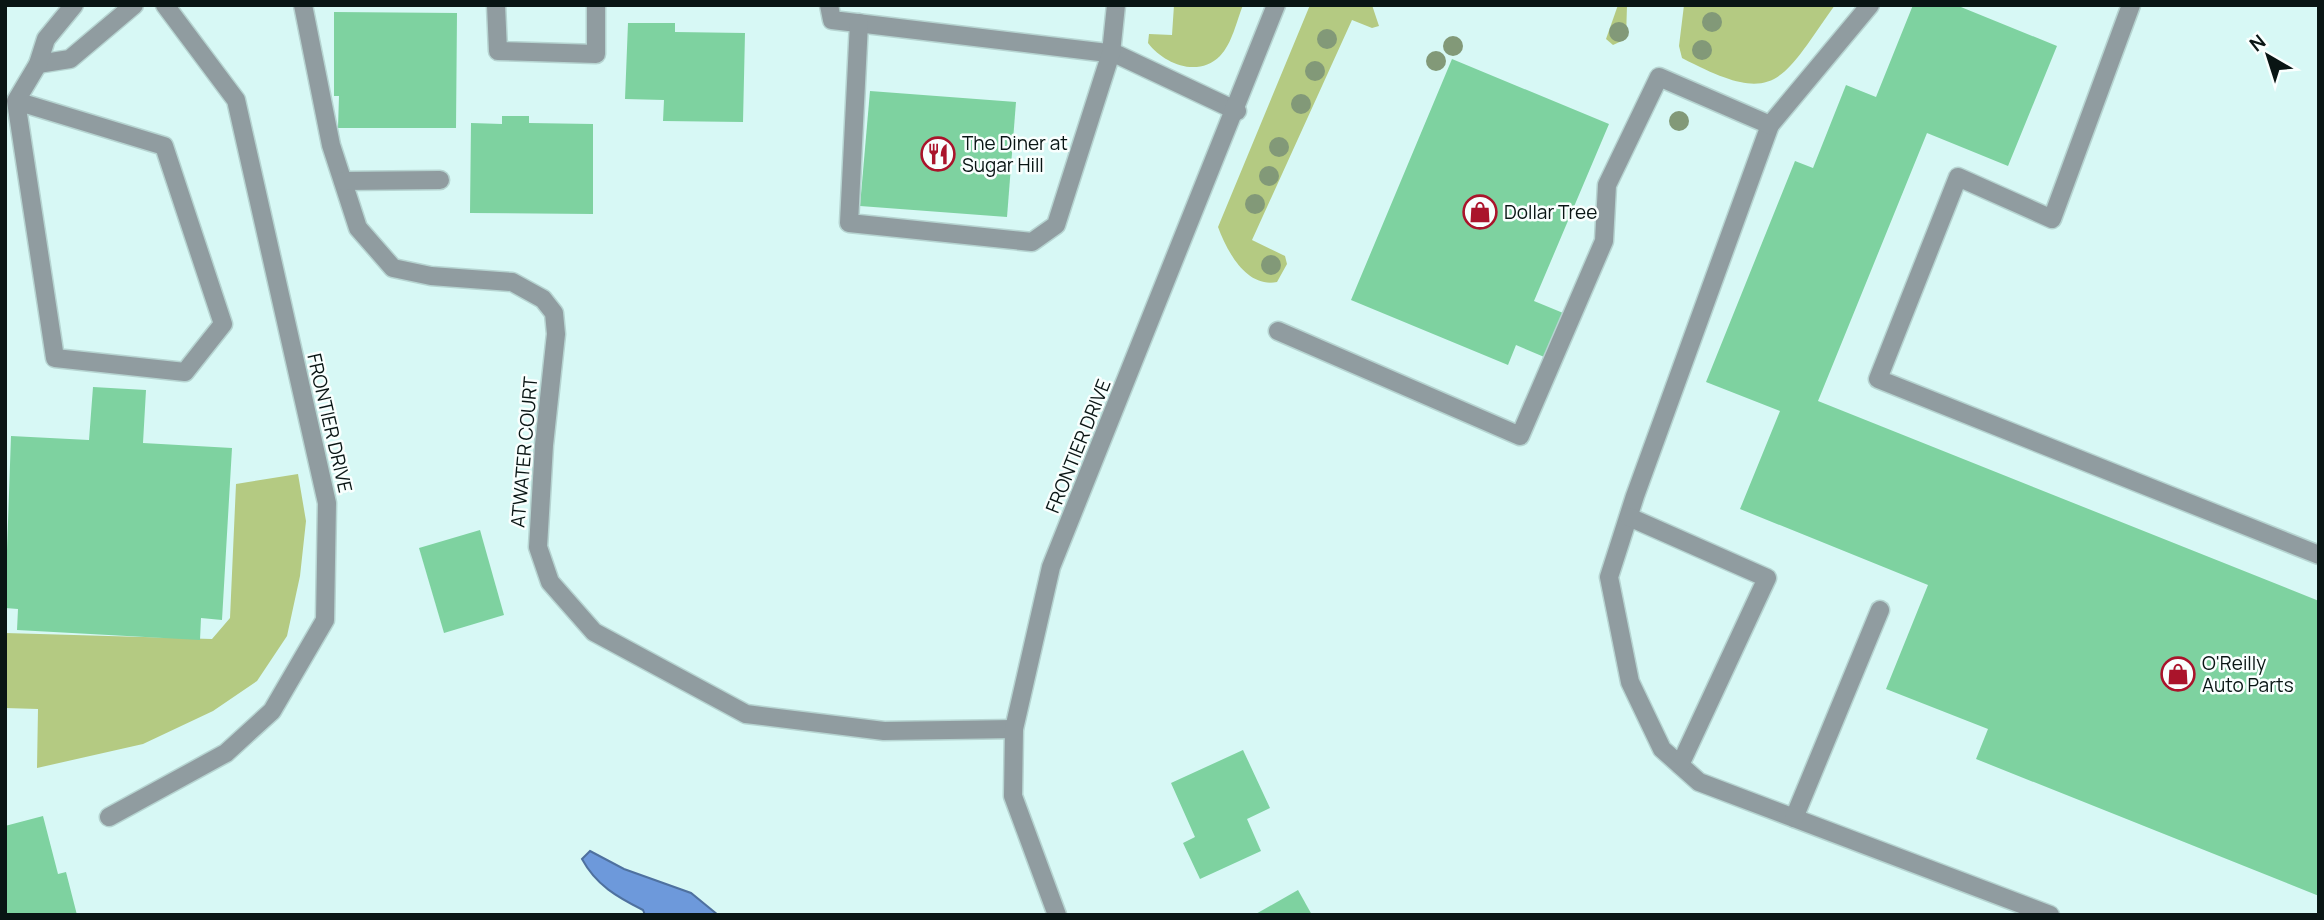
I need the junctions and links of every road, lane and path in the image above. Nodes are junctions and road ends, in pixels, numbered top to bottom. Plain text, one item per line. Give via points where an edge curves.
1 (75, 5) edge
2 (134, 5) edge
3 (165, 5) edge
4 (303, 5) edge
5 (496, 5) edge
6 (596, 5) edge
7 (829, 5) edge
8 (1116, 5) edge
9 (1276, 5) edge
10 (1870, 5) edge
11 (2132, 5) edge
12 (859, 23) junction
13 (1111, 53) junction
14 (38, 64) junction
15 (16, 101) junction
16 (1237, 111) junction
17 (1770, 125) junction
18 (440, 180) dead end
19 (343, 181) junction
20 (1278, 331) dead end
21 (1629, 517) junction
22 (2319, 555) edge
23 (1880, 610) dead end
24 (1014, 729) junction
25 (1680, 765) junction
26 (110, 817) dead end
27 (1794, 818) junction
28 (1057, 915) edge
29 (2050, 915) edge

1 - 14 street via 46,39
2 - 14 street via 70,59
3 - 26 street, FRONTIER DRIVE via 236,100 327,503 325,620 272,712 236,745
4 - 19 street, ATWATER COURT via 331,145
5 - 6 street via 498,51 596,54
7 - 12 street via 832,20
8 - 13 street
9 - 16 street, FRONTIER DRIVE
10 - 17 street
11 - 22 street via 2052,219 1958,177 1878,379
12 - 13 street
12 - 13 street via 849,223 1032,242 1056,225
13 - 16 street
14 - 15 street
15 - 15 street via 55,358 185,372 223,324 164,146
16 - 24 street, FRONTIER DRIVE via 1051,568
17 - 20 street via 1659,77 1607,185 1604,241 1520,436
17 - 21 street
18 - 19 street
19 - 24 street, ATWATER COURT via 358,228 393,268 431,276 512,282 543,299 554,313 538,547 550,582 594,632 746,714 884,731
21 - 25 street via 1609,577 1630,682 1662,749
21 - 25 street via 1767,579
23 - 27 street
24 - 28 street, FRONTIER DRIVE via 1013,796
25 - 27 street via 1699,782
27 - 29 street

